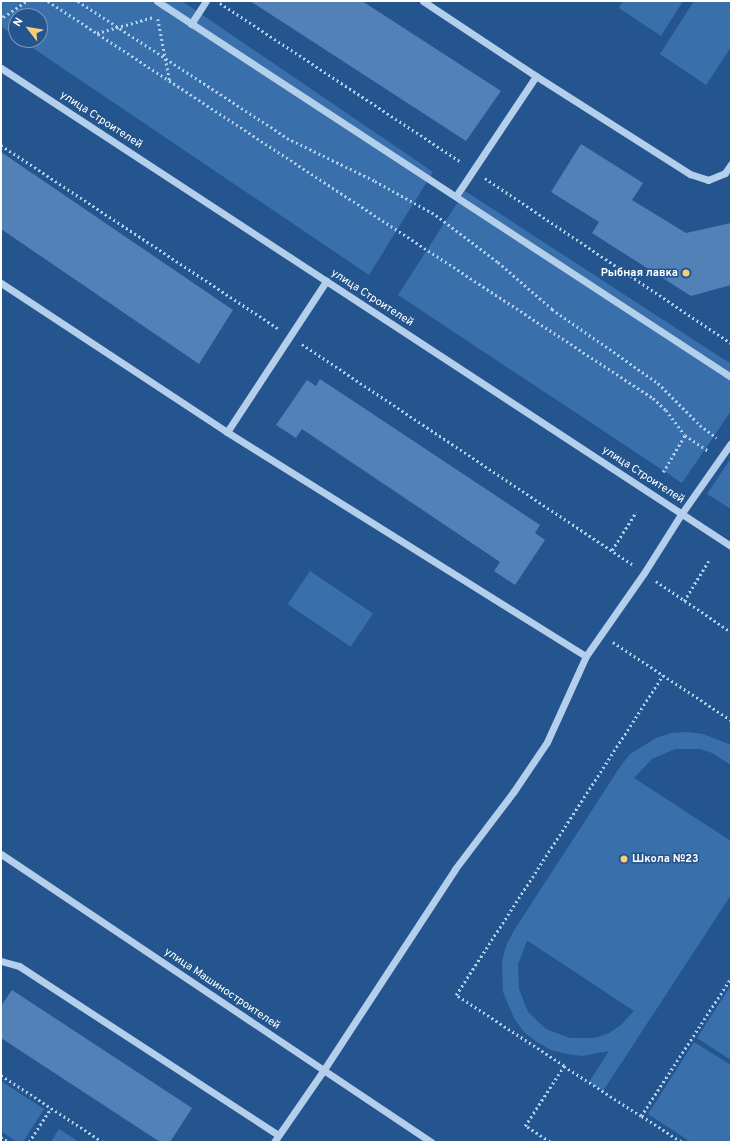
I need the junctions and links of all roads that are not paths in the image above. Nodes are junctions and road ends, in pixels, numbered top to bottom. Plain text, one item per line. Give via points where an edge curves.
1 (157, 1) edge
2 (206, 1) edge
3 (423, 1) edge
4 (191, 24) junction
5 (1, 68) edge
6 (536, 76) junction
7 (731, 164) edge
8 (456, 196) junction
9 (326, 281) junction
10 (1, 282) edge
11 (731, 376) edge
12 (227, 432) junction
13 (730, 445) edge
14 (682, 514) junction
15 (731, 546) edge
16 (586, 656) junction
17 (1, 854) edge
18 (1, 961) edge
19 (323, 1071) junction
20 (278, 1135) junction
21 (274, 1142) edge
22 (431, 1142) edge

1 - 4 street
2 - 4 street
3 - 6 street
4 - 8 street
5 - 9 street, улица Строителей
6 - 7 street via 690,174 708,180 725,173
6 - 8 street
8 - 11 street
9 - 12 street
9 - 14 street, улица Строителей
10 - 12 street
12 - 16 street
13 - 14 street
14 - 15 street, улица Строителей
14 - 16 street
16 - 19 street via 546,742 514,791 455,869
17 - 19 street, улица Машиностроителей
18 - 20 street via 19,966
19 - 20 street
19 - 22 street, улица Машиностроителей
20 - 21 street

